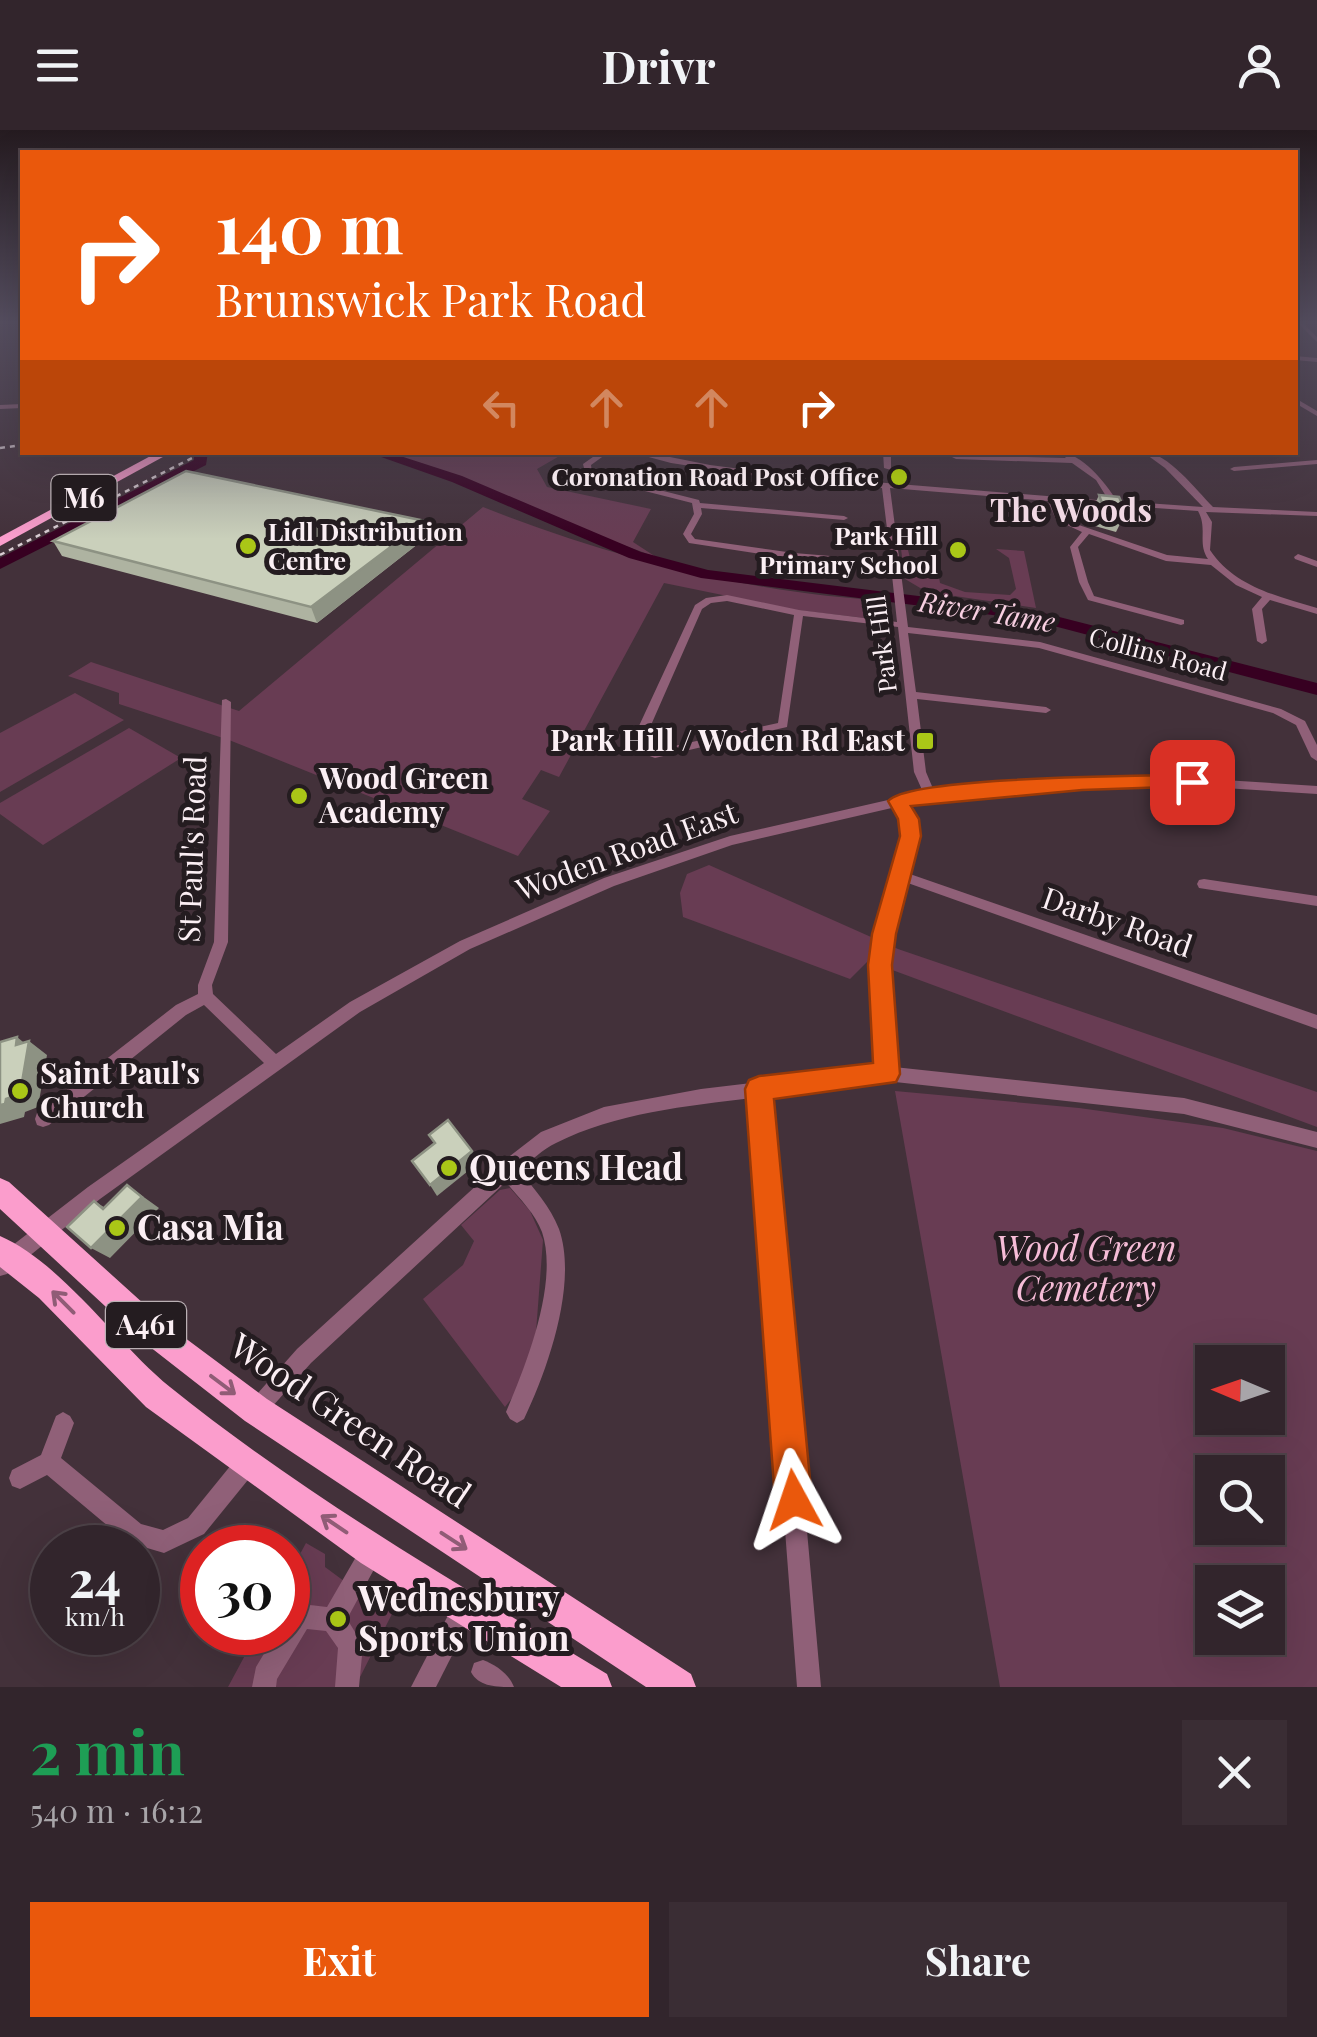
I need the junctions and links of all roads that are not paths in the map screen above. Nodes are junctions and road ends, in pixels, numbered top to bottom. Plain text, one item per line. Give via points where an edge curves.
1 (1306, 454) dead end
2 (143, 455) edge
3 (161, 455) edge
4 (602, 455) edge
5 (650, 455) edge
6 (886, 455) edge
7 (1067, 455) edge
8 (1151, 455) edge
9 (956, 458) dead end
10 (1076, 461) junction
11 (1317, 461) edge
12 (888, 468) dead end
13 (1234, 470) dead end
14 (886, 486) junction
15 (1051, 498) junction
16 (1114, 503) junction
17 (698, 505) junction
18 (1207, 510) junction
19 (1317, 514) edge
20 (844, 518) dead end
21 (0, 528) edge
22 (1087, 532) junction
23 (0, 542) edge
24 (1298, 557) dead end
25 (1212, 562) junction
26 (895, 564) junction
27 (1317, 564) edge
28 (1269, 594) junction
29 (1317, 610) edge
30 (798, 614) junction
31 (1182, 622) dead end
32 (902, 627) junction
33 (1262, 640) dead end
34 (910, 695) junction
35 (226, 702) dead end
36 (1046, 710) dead end
37 (1317, 757) edge
38 (1317, 790) edge
39 (930, 795) junction
40 (898, 801) junction
41 (898, 875) junction
42 (1204, 884) dead end
43 (1317, 900) edge
44 (884, 934) joint
45 (206, 997) junction
46 (1317, 1022) edge
47 (274, 1062) junction
48 (886, 1074) junction
49 (759, 1089) junction
50 (44, 1120) dead end
51 (1317, 1140) edge
52 (507, 1169) junction
53 (0, 1191) edge
54 (44, 1230) junction
55 (3, 1259) edge
56 (256, 1410) junction
57 (517, 1412) dead end
58 (64, 1423) dead end
59 (248, 1461) junction
60 (49, 1462) junction
61 (20, 1478) dead end
62 (372, 1551) junction
63 (465, 1605) junction
64 (334, 1620) junction
65 (587, 1685) edge
66 (264, 1687) edge
67 (348, 1687) edge
68 (423, 1687) edge
69 (678, 1687) edge
70 (809, 1687) edge

1 - 11 street
2 - 21 highway, M6
3 - 23 highway, M6
4 - 17 street via 588,464 589,474
5 - 14 street via 752,474
6 - 12 street
7 - 10 street
8 - 18 street
9 - 10 street
10 - 16 street
11 - 13 street
14 - 15 street
14 - 26 street, Park Hill
15 - 16 street
15 - 22 street via 1058,518
16 - 18 street
17 - 20 street
17 - 26 street via 687,534 698,543
18 - 19 street
18 - 25 street via 1204,543
22 - 25 street via 1166,558
22 - 31 street via 1074,547 1091,598
24 - 27 street
25 - 28 street via 1236,582
26 - 32 street, Park Hill
28 - 29 street
28 - 33 street via 1258,609
30 - 30 street, Collins Road via 783,724 646,753 638,741 698,607 728,598
30 - 32 street, Collins Road
32 - 34 street, Park Hill
32 - 37 street, Collins Road via 1040,645 1277,710 1301,724
34 - 36 street
34 - 39 street, Park Hill via 920,772
35 - 45 street, St Paul's Road via 220,942
38 - 39 street, Woden Road East via 1155,782
39 - 40 street, Woden Road East
40 - 41 street via 911,827
40 - 47 street, Woden Road East via 730,841 571,896 405,977
41 - 44 street
41 - 46 street, Darby Road
42 - 43 street
44 - 48 street
45 - 47 street
45 - 50 street
47 - 54 street, Woden Road East
48 - 49 street
48 - 51 street via 1184,1106
49 - 52 street via 589,1120 548,1138
49 - 70 street
52 - 56 street via 279,1380
52 - 57 street via 544,1218 555,1255 539,1362
53 - 54 highway, Wood Green Road / A461
54 - 55 street, Woden Road East
54 -> 56 highway, Wood Green Road / A461 via 155,1334
59 -> 55 highway, A461 via 157,1396 49,1288
56 -> 69 highway, Wood Green Road / A461
58 - 60 street
59 - 60 street via 196,1526 164,1542 135,1534
62 -> 59 highway, A461
60 - 61 street
62 - 63 highway, A461
62 - 64 street
63 - 65 highway, A461
63 - 68 street
64 - 66 street via 301,1616 264,1676
64 - 67 street via 351,1645

